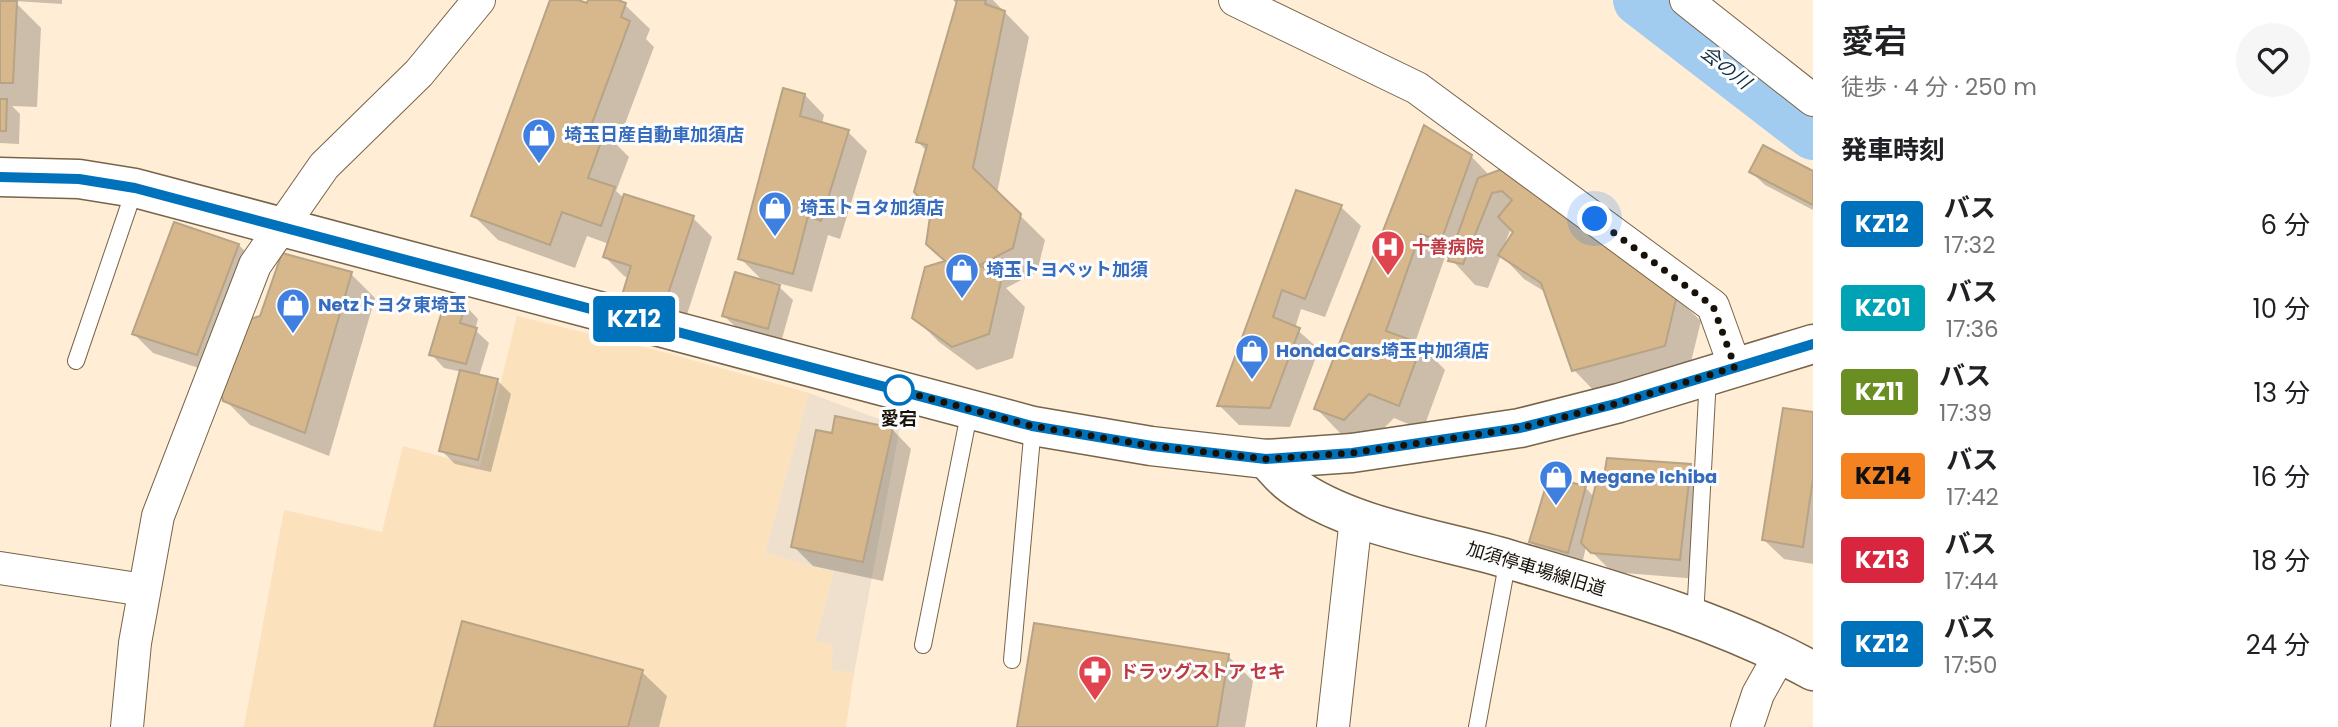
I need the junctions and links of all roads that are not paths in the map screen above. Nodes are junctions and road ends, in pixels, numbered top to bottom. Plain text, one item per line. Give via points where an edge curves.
1 (479, 0) edge
2 (1235, 0) edge
3 (1686, 0) edge
4 (1813, 100) edge
5 (0, 177) edge
6 (135, 188) junction
7 (282, 226) junction
8 (1813, 344) edge
9 (76, 361) dead end
10 (1722, 371) junction
11 (970, 409) junction
12 (1032, 426) junction
13 (1266, 459) junction
14 (1356, 518) junction
15 (1508, 559) junction
16 (0, 568) edge
17 (144, 590) junction
18 (1695, 618) junction
19 (923, 645) dead end
20 (1012, 660) dead end
21 (1797, 662) edge
22 (127, 727) edge
23 (1333, 727) edge
24 (1477, 727) edge
25 (1747, 727) edge

1 - 7 street via 419,74 324,166
2 - 10 street via 1417,89 1713,306
3 - 4 street
5 - 6 main road via 79,179
6 - 7 main road
6 - 9 lane
7 - 11 main road
7 - 17 street via 255,265 188,432 158,516
8 - 10 main road
10 - 13 main road via 1520,428 1352,453
10 - 18 lane
11 - 12 main road
11 - 19 lane
12 - 13 main road
12 - 20 lane
13 - 14 main road, 加須停車場線旧道 via 1289,484
14 - 15 main road, 加須停車場線旧道
14 - 23 street
15 - 18 main road, 加須停車場線旧道
15 - 24 lane
16 - 17 street
17 - 22 street
18 - 21 main road, 加須停車場線旧道
21 - 25 street via 1758,694

